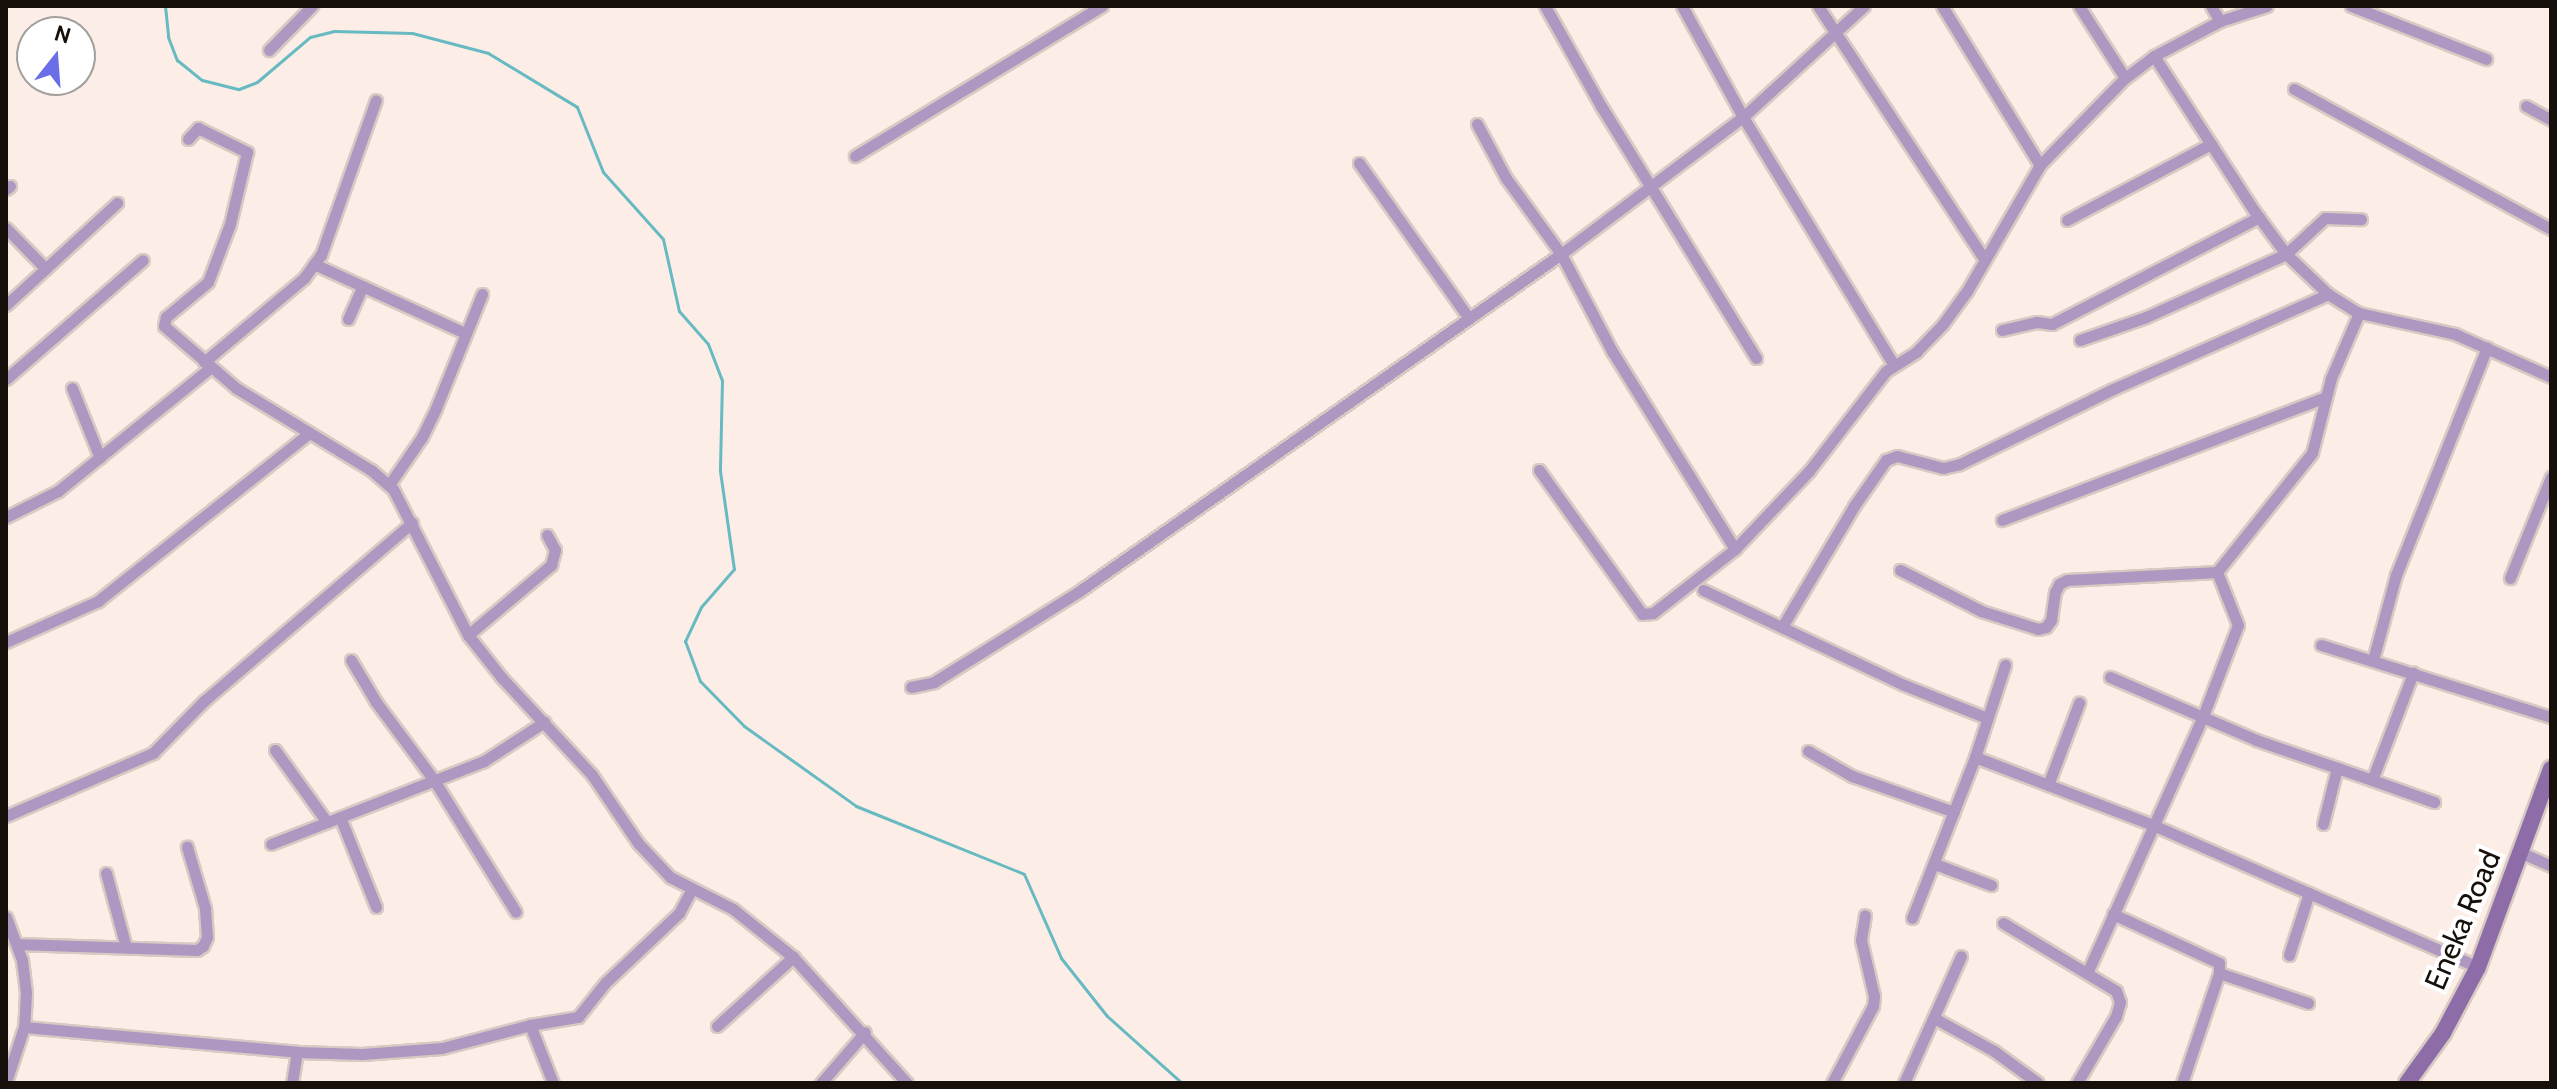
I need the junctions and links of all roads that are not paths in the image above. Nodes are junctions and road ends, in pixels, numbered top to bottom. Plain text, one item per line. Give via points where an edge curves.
1 (312, 6) edge
2 (1102, 6) edge
3 (1545, 6) edge
4 (1682, 6) edge
5 (1818, 6) edge
6 (1864, 6) edge
7 (1942, 6) edge
8 (2079, 6) edge
9 (2211, 6) edge
10 (2267, 6) edge
11 (2351, 6) edge
12 (2220, 21) junction
13 (1836, 34) junction
14 (269, 50) dead end
15 (2154, 56) junction
16 (2486, 59) dead end
17 (2125, 78) junction
18 (2294, 89) dead end
19 (376, 100) dead end
20 (2526, 106) dead end
21 (1743, 117) junction
22 (2551, 120) edge
23 (1477, 124) dead end
24 (188, 139) dead end
25 (2211, 144) junction
26 (855, 156) dead end
27 (1359, 163) dead end
28 (2040, 165) junction
29 (1651, 189) junction
30 (117, 203) dead end
31 (2259, 217) junction
32 (2361, 219) dead end
33 (2067, 220) dead end
34 (6, 228) edge
35 (2551, 229) edge
36 (1561, 254) junction
37 (2286, 254) junction
38 (1984, 259) junction
39 (143, 260) dead end
40 (314, 264) junction
41 (46, 269) junction
42 (363, 286) junction
43 (482, 294) dead end
44 (2328, 294) junction
45 (6, 305) edge
46 (2359, 313) junction
47 (1468, 317) junction
48 (348, 319) dead end
49 (2002, 330) dead end
50 (465, 333) junction
51 (2080, 340) dead end
52 (2487, 347) junction
53 (1756, 358) dead end
54 (1893, 364) junction
55 (207, 365) junction
56 (2551, 377) edge
57 (6, 379) edge
58 (72, 388) dead end
59 (2325, 397) junction
60 (309, 433) junction
61 (100, 458) junction
62 (1539, 470) dead end
63 (2551, 477) edge
64 (389, 485) junction
65 (6, 517) edge
66 (2002, 520) dead end
67 (412, 523) junction
68 (547, 535) dead end
69 (1735, 549) junction
70 (1900, 570) dead end
71 (2217, 572) junction
72 (2510, 578) dead end
73 (1703, 590) dead end
74 (1782, 627) junction
75 (468, 635) junction
76 (6, 642) edge
77 (2321, 645) dead end
78 (351, 660) dead end
79 (2373, 660) junction
80 (2005, 665) dead end
81 (2413, 673) junction
82 (2110, 677) dead end
83 (911, 687) dead end
84 (2079, 703) dead end
85 (2203, 716) junction
86 (2551, 717) edge
87 (1987, 718) junction
88 (544, 722) junction
89 (275, 750) dead end
90 (1808, 751) dead end
91 (1975, 757) junction
92 (2337, 768) junction
93 (2551, 769) edge
94 (434, 780) junction
95 (2372, 780) junction
96 (2048, 785) junction
97 (2434, 802) dead end
98 (1954, 812) junction
99 (6, 816) edge
100 (340, 817) junction
101 (327, 822) junction
102 (2323, 824) dead end
103 (2153, 825) junction
104 (271, 844) dead end
105 (187, 847) dead end
106 (2522, 853) junction
107 (1935, 864) junction
108 (2551, 866) edge
109 (106, 873) dead end
110 (1991, 885) dead end
111 (691, 890) junction
112 (2309, 893) junction
113 (376, 907) dead end
114 (516, 912) dead end
115 (2113, 914) junction
116 (1865, 915) dead end
117 (6, 917) edge
118 (1912, 918) dead end
119 (2003, 923) dead end
120 (9, 933) edge
121 (17, 944) junction
122 (126, 947) junction
123 (2289, 955) dead end
124 (1961, 956) dead end
125 (793, 957) junction
126 (2478, 967) junction
127 (2088, 971) junction
128 (2219, 973) junction
129 (2308, 1003) dead end
130 (1934, 1018) junction
131 (530, 1025) junction
132 (717, 1026) dead end
133 (24, 1027) junction
134 (865, 1032) junction
135 (297, 1052) junction
136 (6, 1082) edge
137 (2186, 1082) edge
138 (292, 1083) edge
139 (553, 1083) edge
140 (821, 1083) edge
141 (907, 1083) edge
142 (1832, 1083) edge
143 (1904, 1083) edge
144 (2038, 1083) edge
145 (2077, 1083) edge
146 (2407, 1083) edge

1 - 14 street
2 - 26 street
3 - 29 street
4 - 21 street
5 - 13 street
6 - 13 street
7 - 28 street
8 - 17 street
9 - 12 street
10 - 12 street
11 - 16 street
12 - 15 street
13 - 21 street
13 - 38 street
15 - 17 street
15 - 25 street
17 - 28 street
18 - 35 street
19 - 40 street
20 - 22 street
21 - 29 street
21 - 54 street
23 - 36 street via 1506,178
24 - 55 street via 198,128 247,152 230,224 208,282 166,317 164,326
25 - 31 street
25 - 33 street
27 - 47 street
28 - 38 street
29 - 36 street
29 - 53 street
30 - 41 street
31 - 37 street
31 - 49 street via 2052,324
32 - 37 street via 2325,218
34 - 41 street
36 - 47 street
36 - 69 street via 1612,351
37 - 44 street
37 - 51 street via 2146,317
38 - 54 street via 1943,324 1916,352
39 - 57 street
40 - 42 street
40 - 55 street
41 - 45 street
42 - 48 street
42 - 50 street
43 - 50 street
44 - 46 street
44 - 74 street via 1960,464 1943,468 1897,456 1886,460
46 - 52 street via 2422,324
46 - 59 street
47 - 83 street via 1081,590 934,682
50 - 64 street via 422,437
52 - 56 street
52 - 79 street via 2396,575
54 - 69 street via 1809,471
55 - 60 street
55 - 61 street
58 - 61 street
59 - 66 street
59 - 71 street via 2312,453
60 - 64 street
60 - 76 street via 98,601
61 - 65 street via 58,491
62 - 69 street via 1642,614 1653,613
63 - 72 street
64 - 67 street
67 - 75 street
67 - 99 street via 204,701 153,753
68 - 75 street via 555,550 551,565
70 - 71 street via 1981,611 2038,629 2051,620 2055,592 2067,580
71 - 85 street via 2238,625
73 - 74 street
74 - 87 street
75 - 88 street
77 - 79 street
78 - 94 street
79 - 81 street
80 - 87 street
81 - 86 street
81 - 95 street
82 - 85 street
84 - 96 street
85 - 92 street
85 - 103 street
87 - 91 street
88 - 94 street via 484,761
88 - 111 street via 592,775 638,843 670,877
89 - 101 street
90 - 98 street via 1852,776
91 - 96 street
91 - 98 street
92 - 95 street
92 - 102 street
93 - 106 main road, Eneka Road
94 - 100 street
94 - 114 street
95 - 97 street
96 - 103 street
98 - 107 street
100 - 101 street
100 - 113 street
101 - 104 street
103 - 112 street
103 - 115 street
105 - 122 street via 205,908 203,946
106 - 108 street
106 - 126 main road, Eneka Road
107 - 110 street
107 - 118 street
109 - 122 street
111 - 125 street via 733,909
111 - 131 street via 679,913 605,983 578,1017
112 - 123 street
112 - 126 street
115 - 127 street
115 - 128 street via 2214,959
116 - 142 street via 1861,940 1873,1006
117 - 120 street
119 - 127 street
120 - 121 street
121 - 122 street
121 - 133 street via 26,993
124 - 130 street
125 - 132 street
125 - 134 street
126 - 146 main road, Eneka Road via 2443,1033
127 - 145 street via 2116,991 2120,1002
128 - 129 street
128 - 137 street
130 - 143 street
130 - 144 street
131 - 135 street via 442,1048
131 - 139 street
133 - 135 street
133 - 136 street
134 - 140 street
134 - 141 street
135 - 138 street

